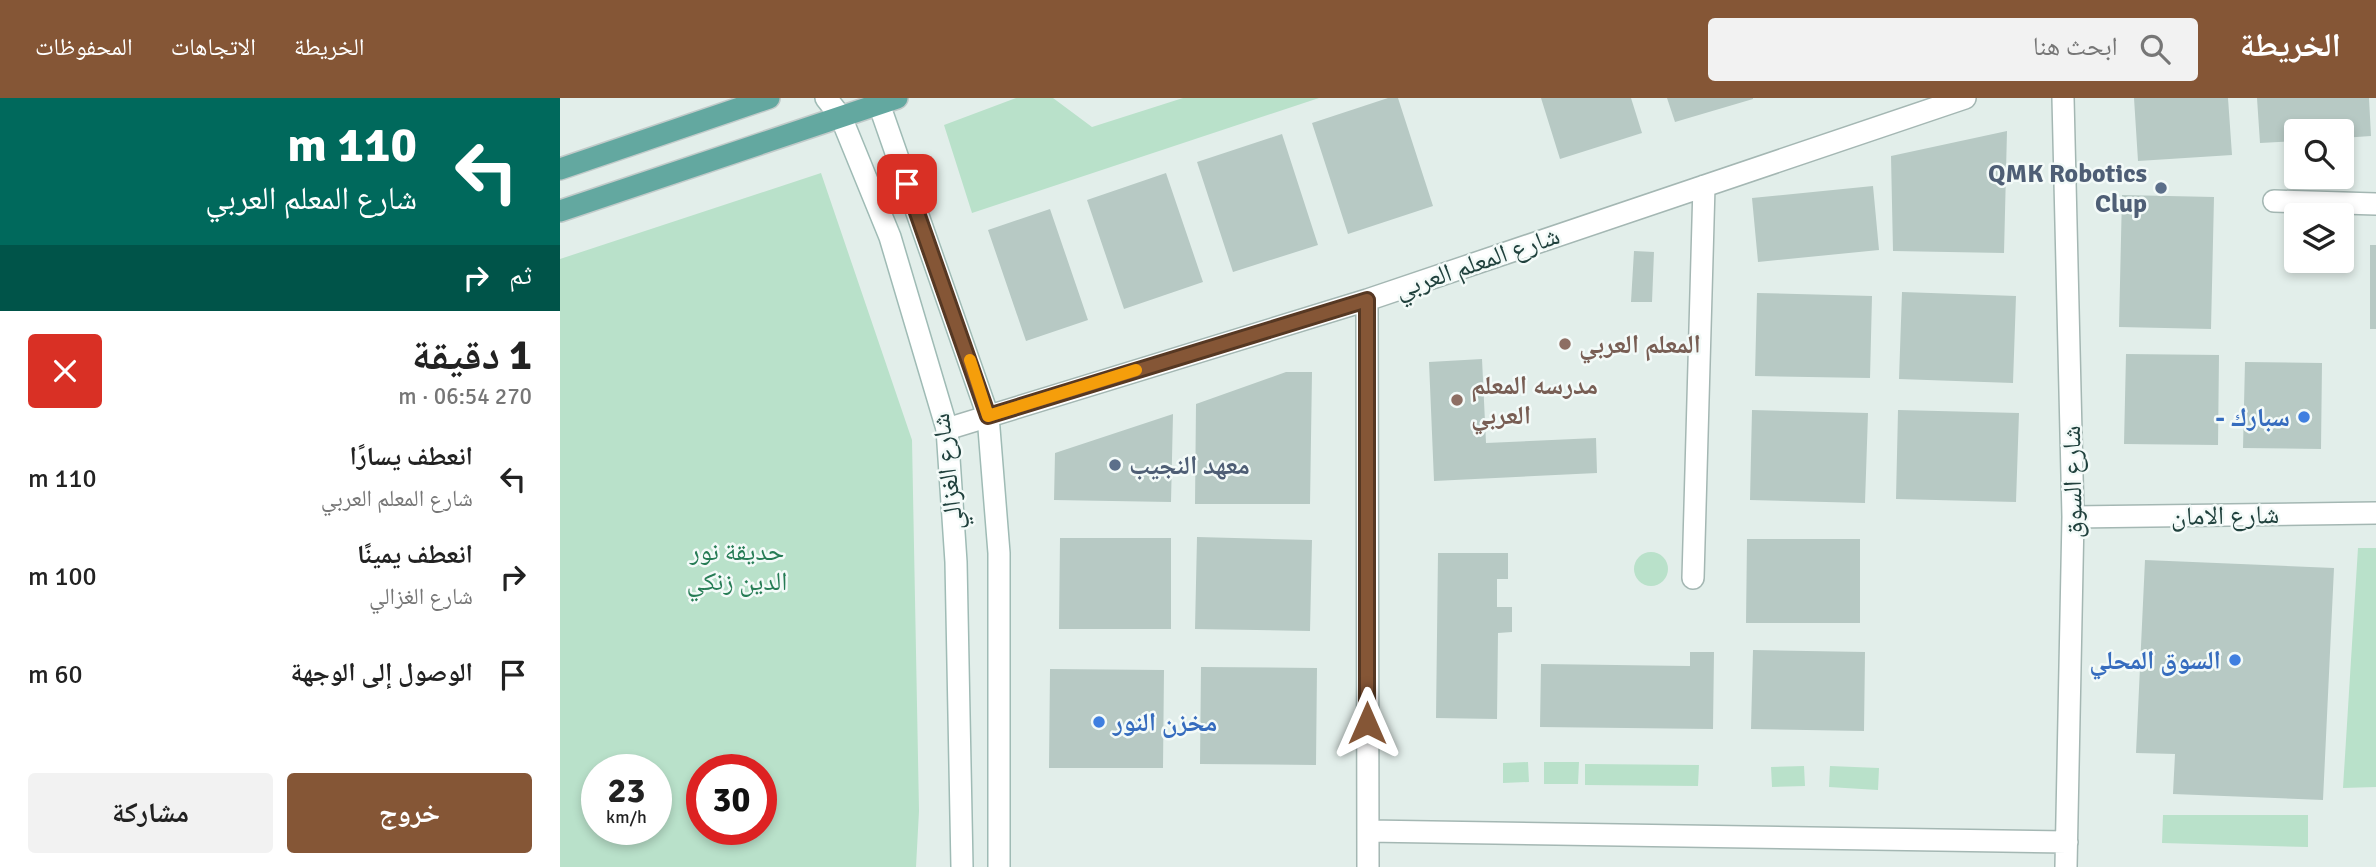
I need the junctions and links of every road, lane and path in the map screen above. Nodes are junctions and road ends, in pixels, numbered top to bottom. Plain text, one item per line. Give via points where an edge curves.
1 (769, 98) edge
2 (826, 98) edge
3 (1965, 98) edge
4 (2063, 98) edge
5 (884, 100) edge
6 (841, 117) junction
7 (560, 169) edge
8 (1704, 186) junction
9 (2274, 201) dead end
10 (2376, 204) edge
11 (560, 211) edge
12 (1367, 300) junction
13 (988, 416) junction
14 (947, 429) junction
15 (2376, 513) edge
16 (2073, 517) junction
17 (1693, 578) dead end
18 (1367, 831) junction
19 (2067, 842) junction
20 (962, 867) edge
21 (999, 867) edge
22 (1368, 867) edge
23 (2066, 867) edge

1 - 7 main road
2 - 6 street, شارع الغزالي
3 - 8 street, شارع المعلم العربي
4 - 16 street, شارع السوق
5 - 6 main road
5 - 13 street, شارع الغزالي
6 - 11 main road
6 - 14 street, شارع الغزالي via 890,237
8 - 12 street, شارع المعلم العربي
8 - 17 street
9 - 10 street
12 - 13 street, شارع المعلم العربي
12 - 18 street
13 - 14 street, شارع المعلم العربي
13 - 21 street, شارع الغزالي via 999,553
14 - 20 street, شارع الغزالي via 956,562
15 - 16 street, شارع الامان
16 - 19 street, شارع السوق
18 - 19 street
18 - 22 street
19 - 23 street, شارع السوق

